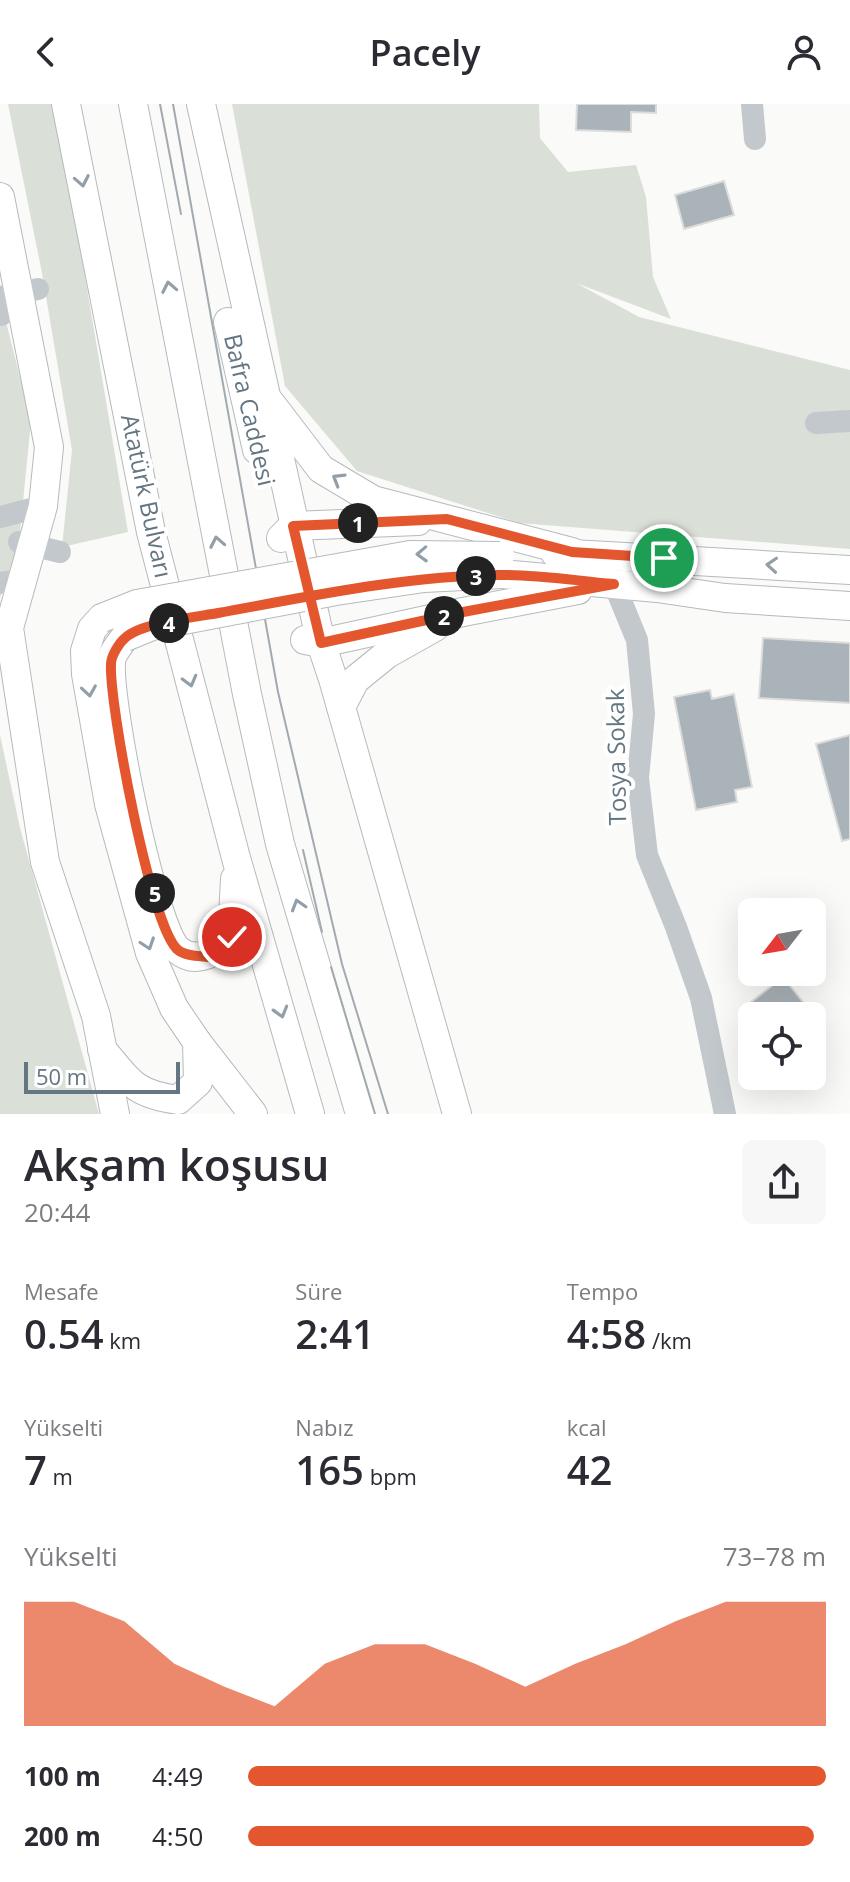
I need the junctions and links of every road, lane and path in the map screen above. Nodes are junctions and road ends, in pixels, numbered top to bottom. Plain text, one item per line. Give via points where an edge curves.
1 (66, 104) edge
2 (133, 104) edge
3 (182, 104) edge
4 (201, 104) edge
5 (752, 104) edge
6 (755, 139) dead end
7 (0, 197) edge
8 (19, 293) edge
9 (264, 395) junction
10 (850, 421) edge
11 (816, 423) dead end
12 (43, 506) junction
13 (0, 517) edge
14 (447, 519) junction
15 (286, 533) junction
16 (572, 552) junction
17 (501, 565) junction
18 (850, 570) edge
19 (12, 581) edge
20 (614, 584) junction
21 (850, 606) edge
22 (463, 612) junction
23 (312, 641) junction
24 (341, 707) junction
25 (236, 858) junction
26 (197, 1042) junction
27 (101, 1048) junction
28 (115, 1114) edge
29 (253, 1114) edge
30 (310, 1114) edge
31 (360, 1114) edge
32 (457, 1114) edge
33 (725, 1114) edge

1 -> 25 main road, Atatürk Bulvarı via 151,532
31 -> 2 main road via 276,829
3 - 15 main road, Bafra Caddesi via 245,401
4 - 9 main road, Bafra Caddesi
5 - 6 street
7 - 8 main road
8 - 12 main road via 49,447
14 -> 9 main road via 373,500 321,469
9 - 15 main road, Bafra Caddesi
10 - 11 street
12 - 13 street
12 - 19 main road via 37,547
14 - 15 main road
14 - 16 main road
15 - 23 main road, Bafra Caddesi
16 - 17 main road
18 -> 16 main road
17 - 20 main road
17 - 25 main road, bridge via 152,626 125,637 110,659 113,703 136,828 166,930 178,950 208,957 232,937
17 -> 26 main road, bridge via 410,555 137,604 102,618 92,629 85,651 86,674 109,804 150,953 174,1008
19 - 27 main road via 9,628 45,862 96,1016
20 - 21 main road
20 - 22 main road
20 - 33 street, Tosya Sokak via 637,640 644,714 638,778 647,855 701,998
22 - 23 main road
22 - 24 main road via 387,654 355,680
23 - 24 main road, Bafra Caddesi
24 - 32 main road, Bafra Caddesi
25 -> 30 main road, Atatürk Bulvarı
26 - 27 main road via 198,1082 178,1100 140,1089
26 - 29 main road
27 - 28 main road

